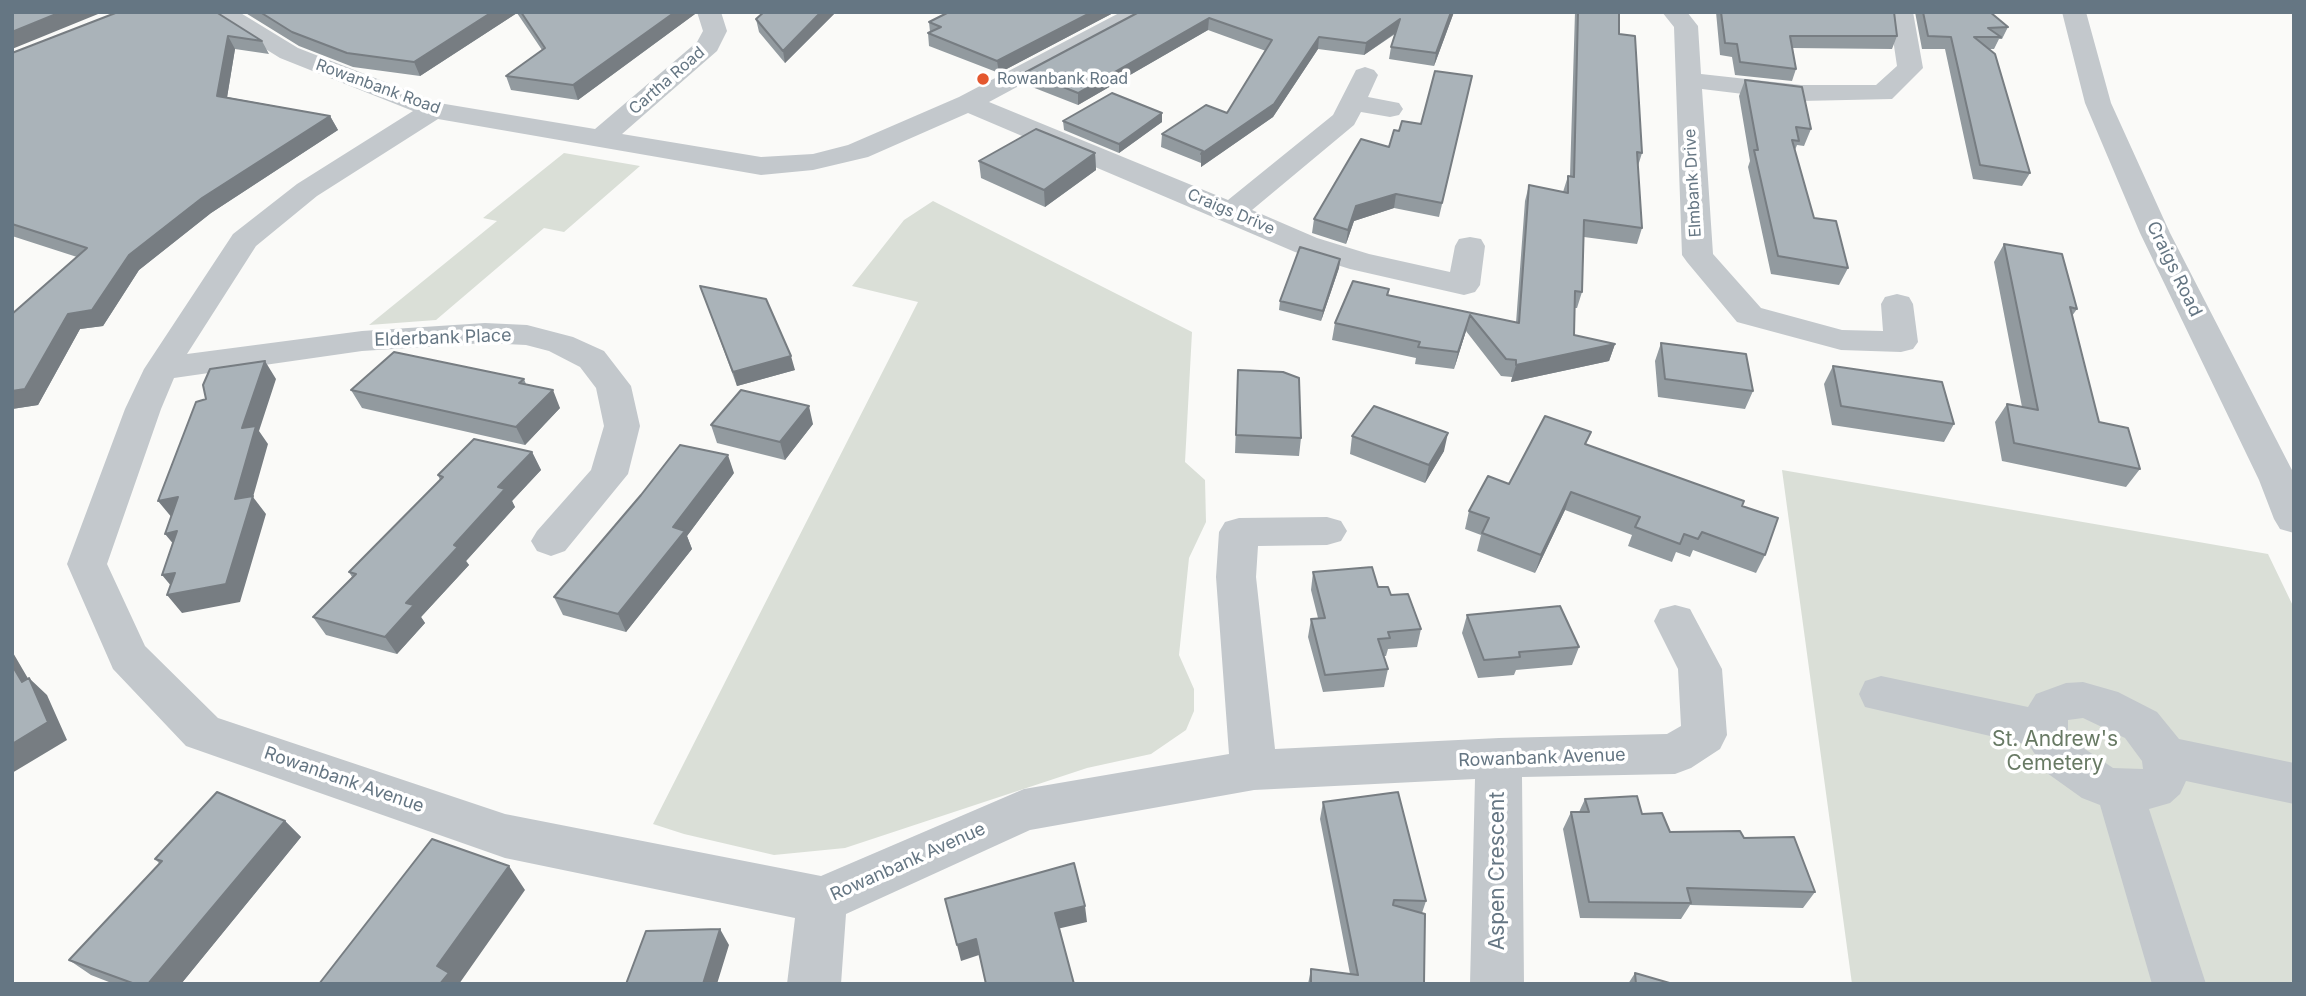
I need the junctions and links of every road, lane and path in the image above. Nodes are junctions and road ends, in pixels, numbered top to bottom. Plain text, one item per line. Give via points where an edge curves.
1 (222, 12) edge
2 (709, 12) edge
3 (1139, 12) edge
4 (1674, 12) edge
5 (1901, 12) edge
6 (2074, 12) edge
7 (1365, 75) dead end
8 (1687, 80) junction
9 (1352, 102) junction
10 (968, 103) junction
11 (1390, 109) dead end
12 (433, 110) junction
13 (599, 140) junction
14 (1232, 212) junction
15 (1470, 246) dead end
16 (1897, 304) dead end
17 (161, 369) junction
18 (2294, 519) edge
19 (1327, 531) dead end
20 (551, 541) dead end
21 (1675, 621) dead end
22 (1881, 694) dead end
23 (2045, 730) junction
24 (2165, 756) junction
25 (1499, 758) junction
26 (1254, 771) junction
27 (2294, 784) edge
28 (2119, 790) junction
29 (822, 900) junction
30 (814, 984) edge
31 (1497, 984) edge
32 (2179, 984) edge

1 - 12 street, Rowanbank Road via 289,53
2 - 13 street, Cartha Road via 715,32 708,46
3 - 10 street, Rowanbank Road
4 - 8 street, Elmbank Drive via 1686,26
5 - 8 street via 1910,68 1883,93 1801,93
6 - 18 street, Craigs Road via 2098,103 2155,233
7 - 9 street
8 - 16 street, Elmbank Drive via 1698,255 1749,315 1841,341 1901,342
9 - 11 street
9 - 14 street via 1344,119
10 - 13 street, Rowanbank Road via 858,152 813,162 761,166
10 - 14 street, Craigs Drive
12 - 13 street, Rowanbank Road
12 - 17 street, Rowanbank Avenue via 307,190 244,240
14 - 15 street, Craigs Drive via 1306,245 1464,285
17 - 20 street, Elderbank Place via 362,341 485,333 527,335 561,344 592,359 613,386 622,426 609,474
17 - 29 street, Rowanbank Avenue via 87,564 128,657 202,732 505,835
19 - 26 street via 1239,532 1236,577
21 - 25 street, Rowanbank Avenue via 1700,669 1704,735 1675,754
22 - 23 street
23 - 24 street via 2053,707 2083,700 2141,725
23 - 28 street via 2051,744 2079,773
24 - 27 street
24 - 28 street via 2163,780 2152,788
25 - 26 street, Rowanbank Avenue
25 - 31 street, Aspen Crescent
26 - 29 street, Rowanbank Avenue via 1024,810
28 - 32 street
29 - 30 street

